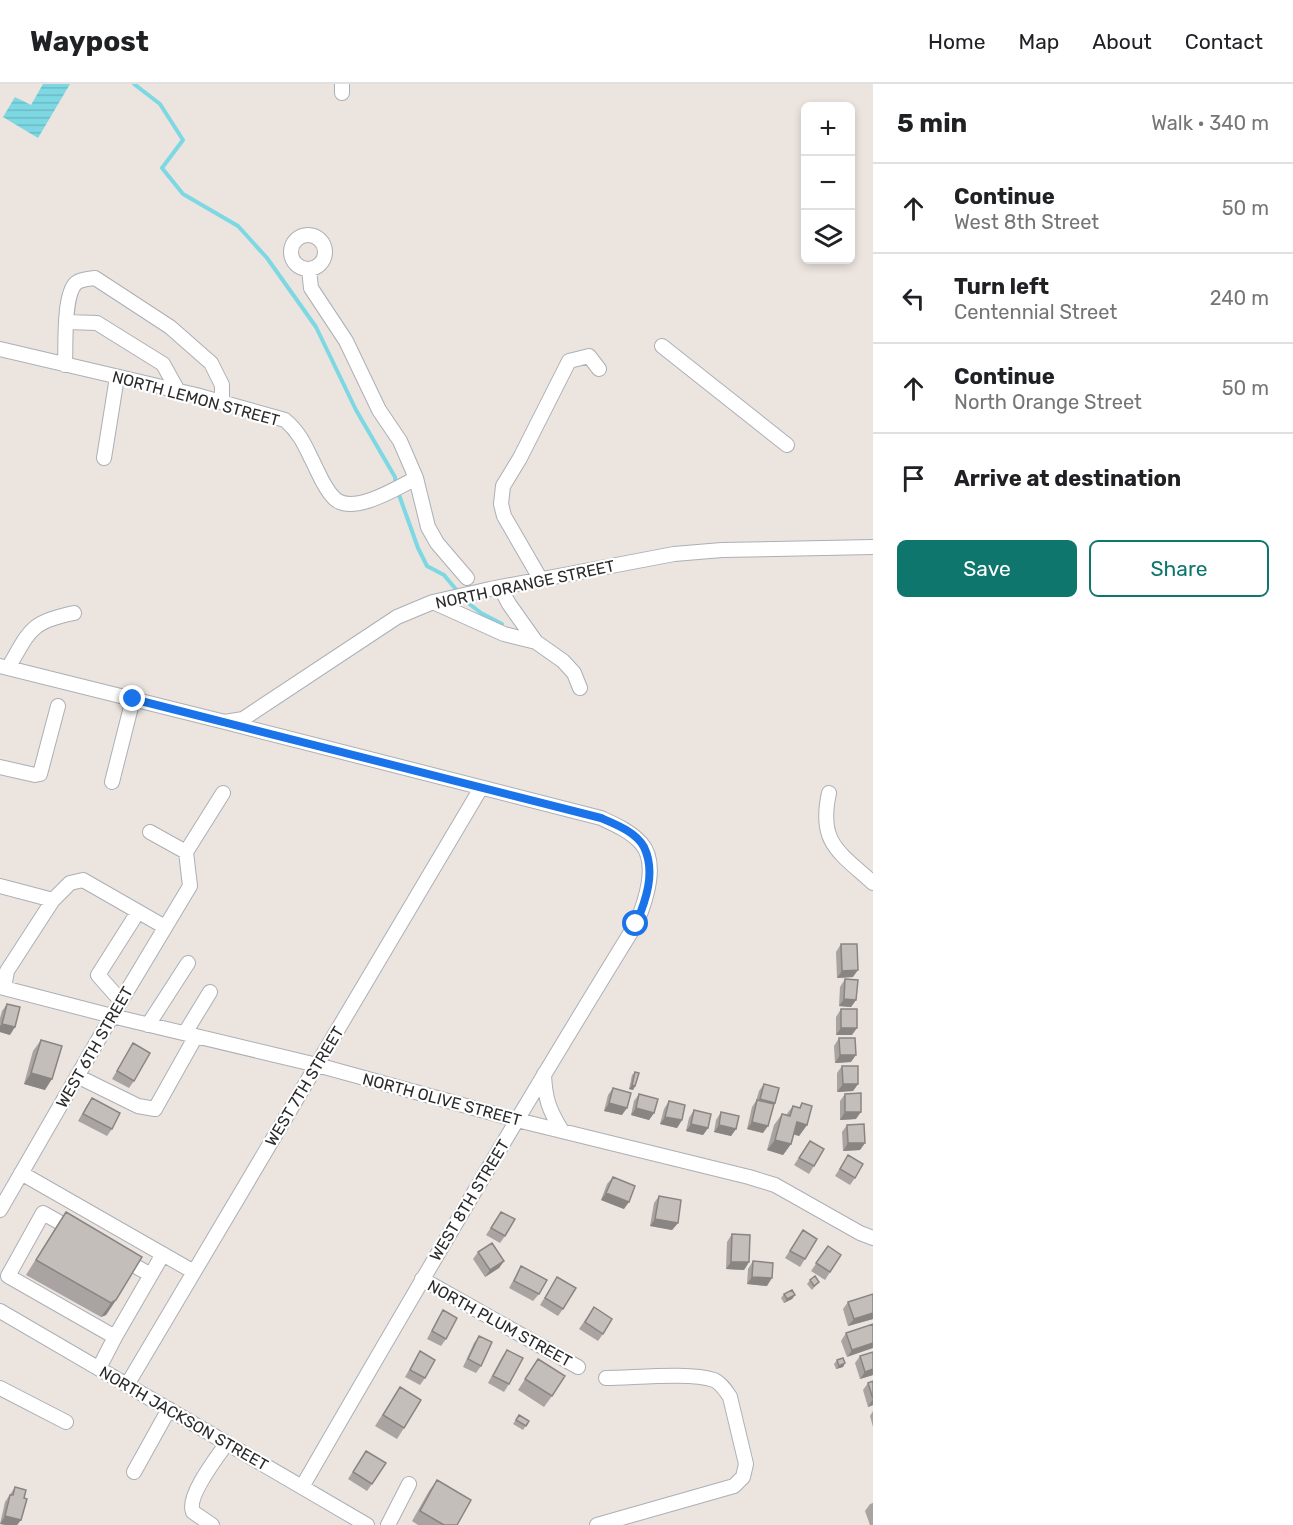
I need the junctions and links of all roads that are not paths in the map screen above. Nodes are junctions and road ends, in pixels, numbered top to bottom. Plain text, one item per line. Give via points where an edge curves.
1 (309, 269) dead end
2 (67, 322) junction
3 (662, 346) dead end
4 (0, 350) edge
5 (65, 365) junction
6 (599, 369) dead end
7 (117, 377) junction
8 (178, 391) junction
9 (222, 402) junction
10 (788, 445) dead end
11 (104, 458) dead end
12 (410, 482) junction
13 (873, 547) edge
14 (467, 578) dead end
15 (541, 580) junction
16 (500, 587) junction
17 (433, 602) junction
18 (74, 613) dead end
19 (536, 642) junction
20 (4, 667) edge
21 (580, 688) dead end
22 (133, 699) junction
23 (58, 706) dead end
24 (225, 722) junction
25 (0, 767) edge
26 (112, 782) dead end
27 (481, 788) junction
28 (223, 793) dead end
29 (829, 793) dead end
30 (150, 832) dead end
31 (186, 852) junction
32 (873, 883) edge
33 (0, 886) edge
34 (53, 900) junction
35 (138, 912) junction
36 (165, 927) junction
37 (188, 963) dead end
38 (2, 987) edge
39 (210, 992) dead end
40 (121, 1001) junction
41 (111, 1016) junction
42 (148, 1024) junction
43 (191, 1035) junction
44 (317, 1065) junction
45 (544, 1074) junction
46 (77, 1076) junction
47 (517, 1120) junction
48 (562, 1131) junction
49 (21, 1173) junction
50 (0, 1210) edge
51 (82, 1235) edge
52 (873, 1238) edge
53 (111, 1252) edge
54 (163, 1254) junction
55 (194, 1272) junction
56 (151, 1275) junction
57 (422, 1279) junction
58 (0, 1311) edge
59 (115, 1337) junction
60 (578, 1367) dead end
61 (99, 1368) junction
62 (606, 1378) dead end
63 (127, 1385) junction
64 (0, 1388) edge
65 (169, 1409) junction
66 (66, 1422) dead end
67 (227, 1443) junction
68 (134, 1472) dead end
69 (409, 1484) dead end
70 (302, 1487) junction
71 (212, 1525) edge
72 (367, 1525) edge
73 (388, 1525) edge
74 (597, 1525) edge

1 - 12 street via 311,288 346,341 379,410 400,441
2 - 5 street
2 - 8 street via 97,323 163,364
2 - 9 street via 68,300 74,285 94,278 170,327 211,363 222,385
3 - 10 street
4 - 5 street, NORTH LEMON STREET
5 - 7 street, NORTH LEMON STREET
6 - 15 street via 590,356 569,361 503,486 504,516
7 - 8 street, NORTH LEMON STREET
7 - 11 street
8 - 9 street, NORTH LEMON STREET
9 - 12 street, NORTH LEMON STREET via 285,420 295,429 325,487 336,500 361,503
12 - 14 street via 437,543
13 - 15 street, NORTH ORANGE STREET via 674,554
15 - 16 street, NORTH ORANGE STREET
16 - 17 street, NORTH ORANGE STREET
16 - 19 street
17 - 19 street via 504,634
17 - 24 street, NORTH ORANGE STREET via 397,617 243,719
18 - 20 street via 49,618 30,630
19 - 21 street via 563,661
20 - 22 street
22 - 24 street
22 - 26 street
23 - 25 street via 40,774
24 - 27 street
27 - 44 street, WEST 7TH STREET
27 - 45 street, WEST 8TH STREET via 601,818 625,829 643,845 650,869 646,900 636,924
28 - 31 street
29 - 32 street via 826,830 833,846
30 - 31 street
31 - 36 street, WEST 6TH STREET via 190,886
33 - 34 street
34 - 35 street via 70,883 83,880
34 - 38 street via 7,971
35 - 36 street
35 - 40 street via 98,975
36 - 40 street, WEST 6TH STREET
37 - 42 street
38 - 41 street, NORTH OLIVE STREET
39 - 43 street
40 - 41 street, WEST 6TH STREET
41 - 42 street, NORTH OLIVE STREET
41 - 46 street, WEST 6TH STREET
42 - 43 street, NORTH OLIVE STREET
43 - 44 street, NORTH OLIVE STREET
43 - 46 street via 155,1109 138,1106
44 - 47 street, NORTH OLIVE STREET
44 - 55 street, WEST 7TH STREET
45 - 47 street, WEST 8TH STREET
45 - 48 street via 548,1108
46 - 49 street, WEST 6TH STREET
47 - 48 street, NORTH OLIVE STREET
47 - 57 street, WEST 8TH STREET
48 - 52 street, NORTH OLIVE STREET via 775,1185
49 - 50 street, WEST 6TH STREET
49 - 54 street
51 - 59 street via 43,1213 8,1276
53 - 56 street
54 - 55 street
54 - 56 street
55 - 63 street, WEST 7TH STREET
56 - 59 street
57 - 60 street, NORTH PLUM STREET
57 - 70 street, WEST 8TH STREET
58 - 61 street, NORTH JACKSON STREET
59 - 61 street
61 - 63 street, NORTH JACKSON STREET
62 - 74 street via 682,1376 715,1381 730,1397 746,1464 743,1477 734,1486
63 - 65 street, NORTH JACKSON STREET
64 - 66 street
65 - 67 street, NORTH JACKSON STREET
65 - 68 street
67 - 70 street, NORTH JACKSON STREET
67 - 71 street via 191,1503 192,1512
69 - 73 street
70 - 72 street, NORTH JACKSON STREET

